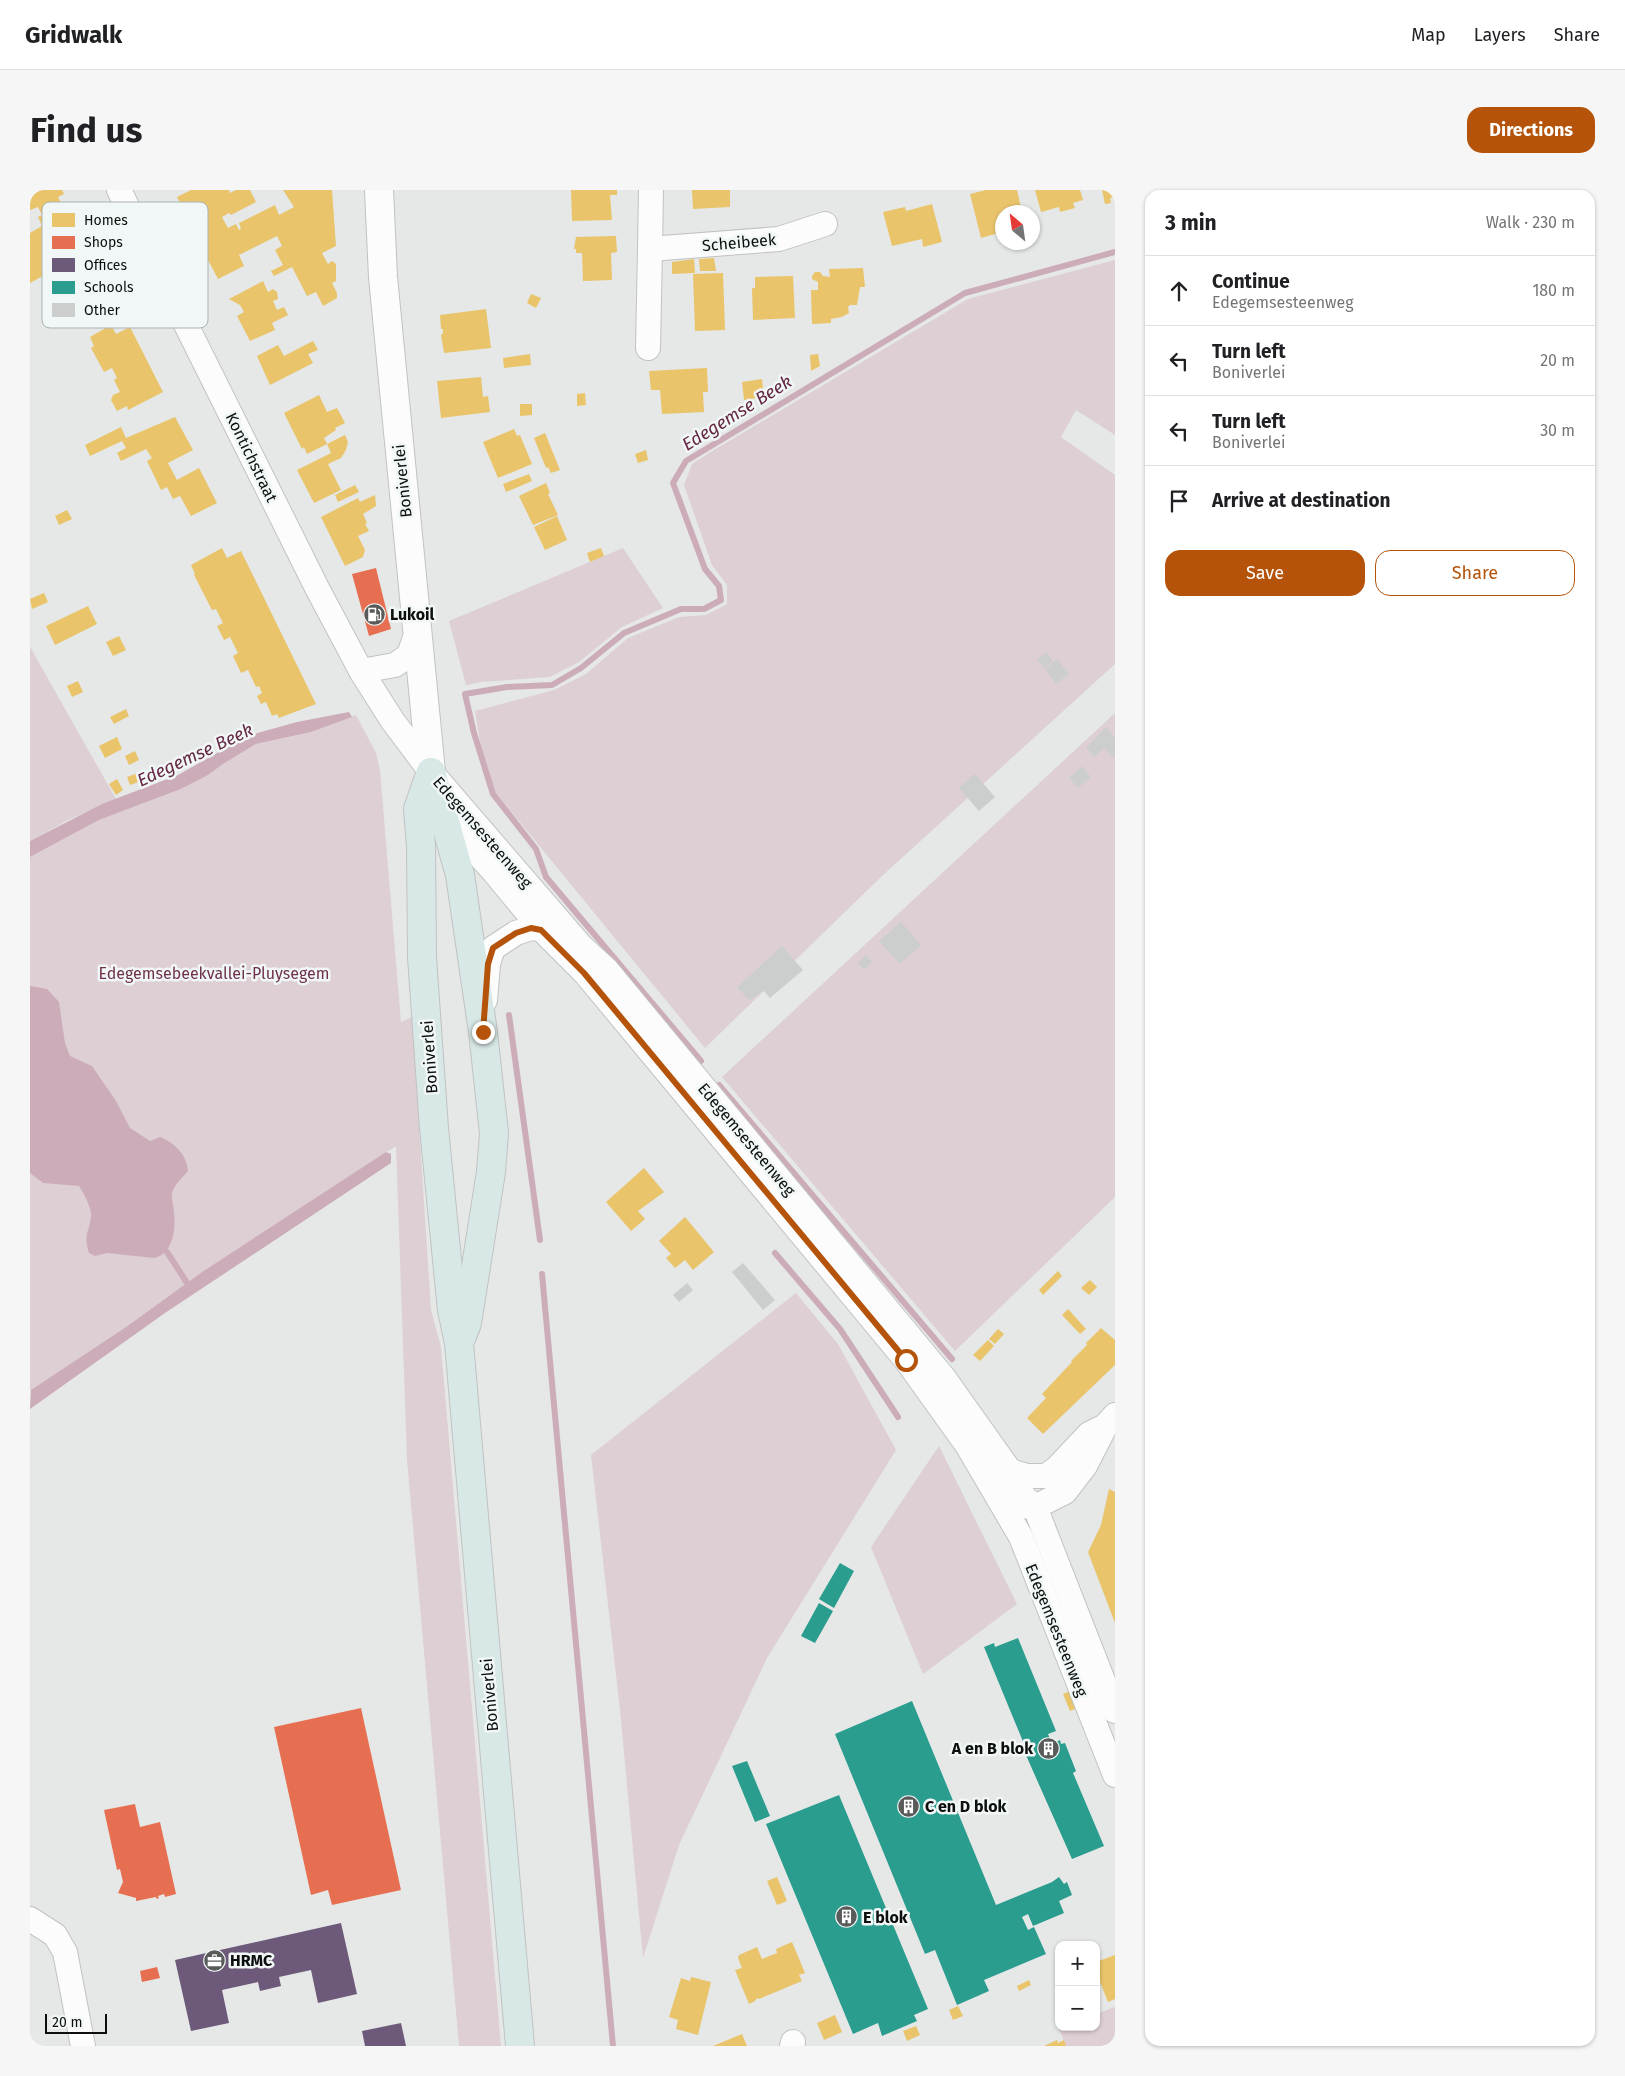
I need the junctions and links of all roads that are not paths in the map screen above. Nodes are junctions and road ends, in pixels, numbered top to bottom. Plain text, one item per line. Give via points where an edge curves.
1 (119, 190) edge
2 (379, 190) edge
3 (651, 190) edge
4 (125, 202) edge
5 (826, 224) dead end
6 (650, 249) junction
7 (188, 328) edge
8 (648, 348) dead end
9 (417, 632) junction
10 (361, 670) junction
11 (392, 720) junction
12 (430, 772) junction
13 (418, 809) junction
14 (541, 930) junction
15 (483, 1032) junction
16 (459, 1343) junction
17 (956, 1412) junction
18 (1110, 1420) edge
19 (1010, 1471) junction
20 (992, 1487) junction
21 (1035, 1507) junction
22 (1115, 1711) edge
23 (1115, 1775) edge
24 (30, 1919) edge
25 (83, 2046) edge
26 (520, 2046) edge

1 - 4 street, Kontichstraat
2 - 9 main road, Boniverlei via 383,278
3 - 6 street
5 - 6 street, Scheibeek via 779,239
6 - 8 street
7 - 10 street, Kontichstraat
9 - 10 street via 409,655 395,665
9 - 12 main road, Boniverlei
10 - 11 street, Kontichstraat
11 - 12 street, Kontichstraat
11 - 13 street, Kontichstraat via 412,772
12 - 13 highway, Boniverlei
12 - 14 street, Edegemsesteenweg via 464,839
12 - 15 highway, Boniverlei via 460,875
12 - 17 street, Edegemsesteenweg via 581,946 606,970 944,1378
13 - 16 highway, Boniverlei via 422,957 434,1128 452,1310
14 - 15 street, Boniverlei via 531,928 516,933 493,948 488,964
14 - 17 street, Edegemsesteenweg via 604,996 906,1360
15 - 16 highway, Boniverlei via 494,1133 491,1172 467,1323
16 - 26 highway, Boniverlei
17 - 19 street, Edegemsesteenweg
17 - 20 street, Edegemsesteenweg
18 - 19 street via 1089,1434 1046,1476 1027,1476
18 - 21 street via 1085,1466 1065,1492
19 - 21 street, Edegemsesteenweg via 1024,1497
20 - 21 street, Edegemsesteenweg via 1020,1506
20 - 23 street, Edegemsesteenweg via 1020,1537
21 - 22 street, Edegemsesteenweg
24 - 25 street via 54,1935 65,1952

